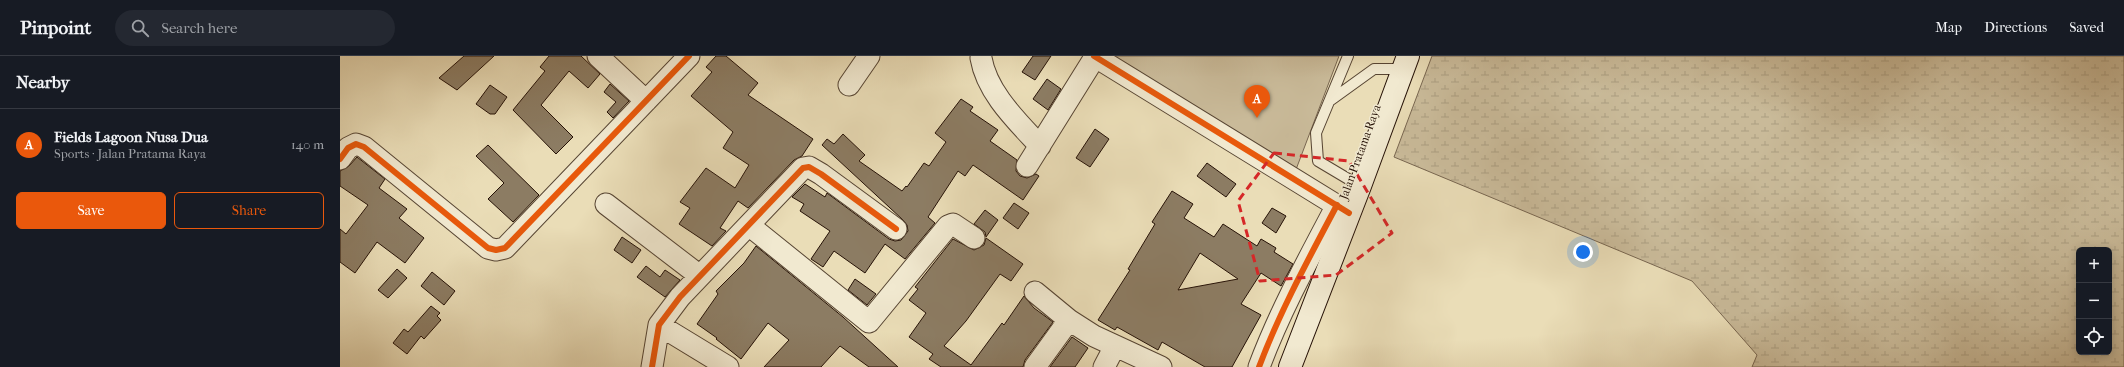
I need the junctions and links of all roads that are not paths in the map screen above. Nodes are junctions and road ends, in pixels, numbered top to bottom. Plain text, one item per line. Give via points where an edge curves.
1 (598, 56) edge
2 (689, 56) edge
3 (869, 56) edge
4 (1095, 56) edge
5 (1348, 56) edge
6 (982, 57) edge
7 (1405, 63) edge
8 (968, 79) dead end
9 (849, 84) dead end
10 (646, 101) junction
11 (1330, 101) junction
12 (1040, 146) junction
13 (340, 159) edge
14 (1027, 166) dead end
15 (1360, 186) junction
16 (606, 204) dead end
17 (1343, 209) junction
18 (750, 226) junction
19 (896, 229) dead end
20 (974, 238) dead end
21 (700, 276) junction
22 (1035, 292) dead end
23 (1069, 320) junction
24 (659, 325) junction
25 (1115, 346) junction
26 (652, 367) edge
27 (728, 367) edge
28 (1035, 367) edge
29 (1104, 367) edge
30 (1161, 367) edge
31 (1259, 367) edge
32 (1290, 367) edge

1 - 10 street
2 - 10 street
3 - 9 street
4 - 12 street
4 - 17 street
5 - 11 lane
6 - 8 street
6 - 12 street via 984,72 994,90 1017,122
7 - 11 lane via 1374,69
7 - 15 main road, Jalan Pratama Raya
10 - 13 street via 520,234 504,248 496,250 488,248 364,147 356,144 348,148
11 - 15 lane via 1316,133 1318,161
12 - 14 street
15 - 17 main road, Jalan Pratama Raya
16 - 21 street
17 - 31 street via 1292,290 1273,329
17 - 32 main road, Jalan Pratama Raya
18 - 19 street via 803,168 808,167
18 - 20 street via 869,322 948,226 953,224
18 - 21 street
21 - 24 street
22 - 23 street
23 - 25 street
23 - 28 street
24 - 26 street
24 - 27 street
25 - 29 street
25 - 30 street

